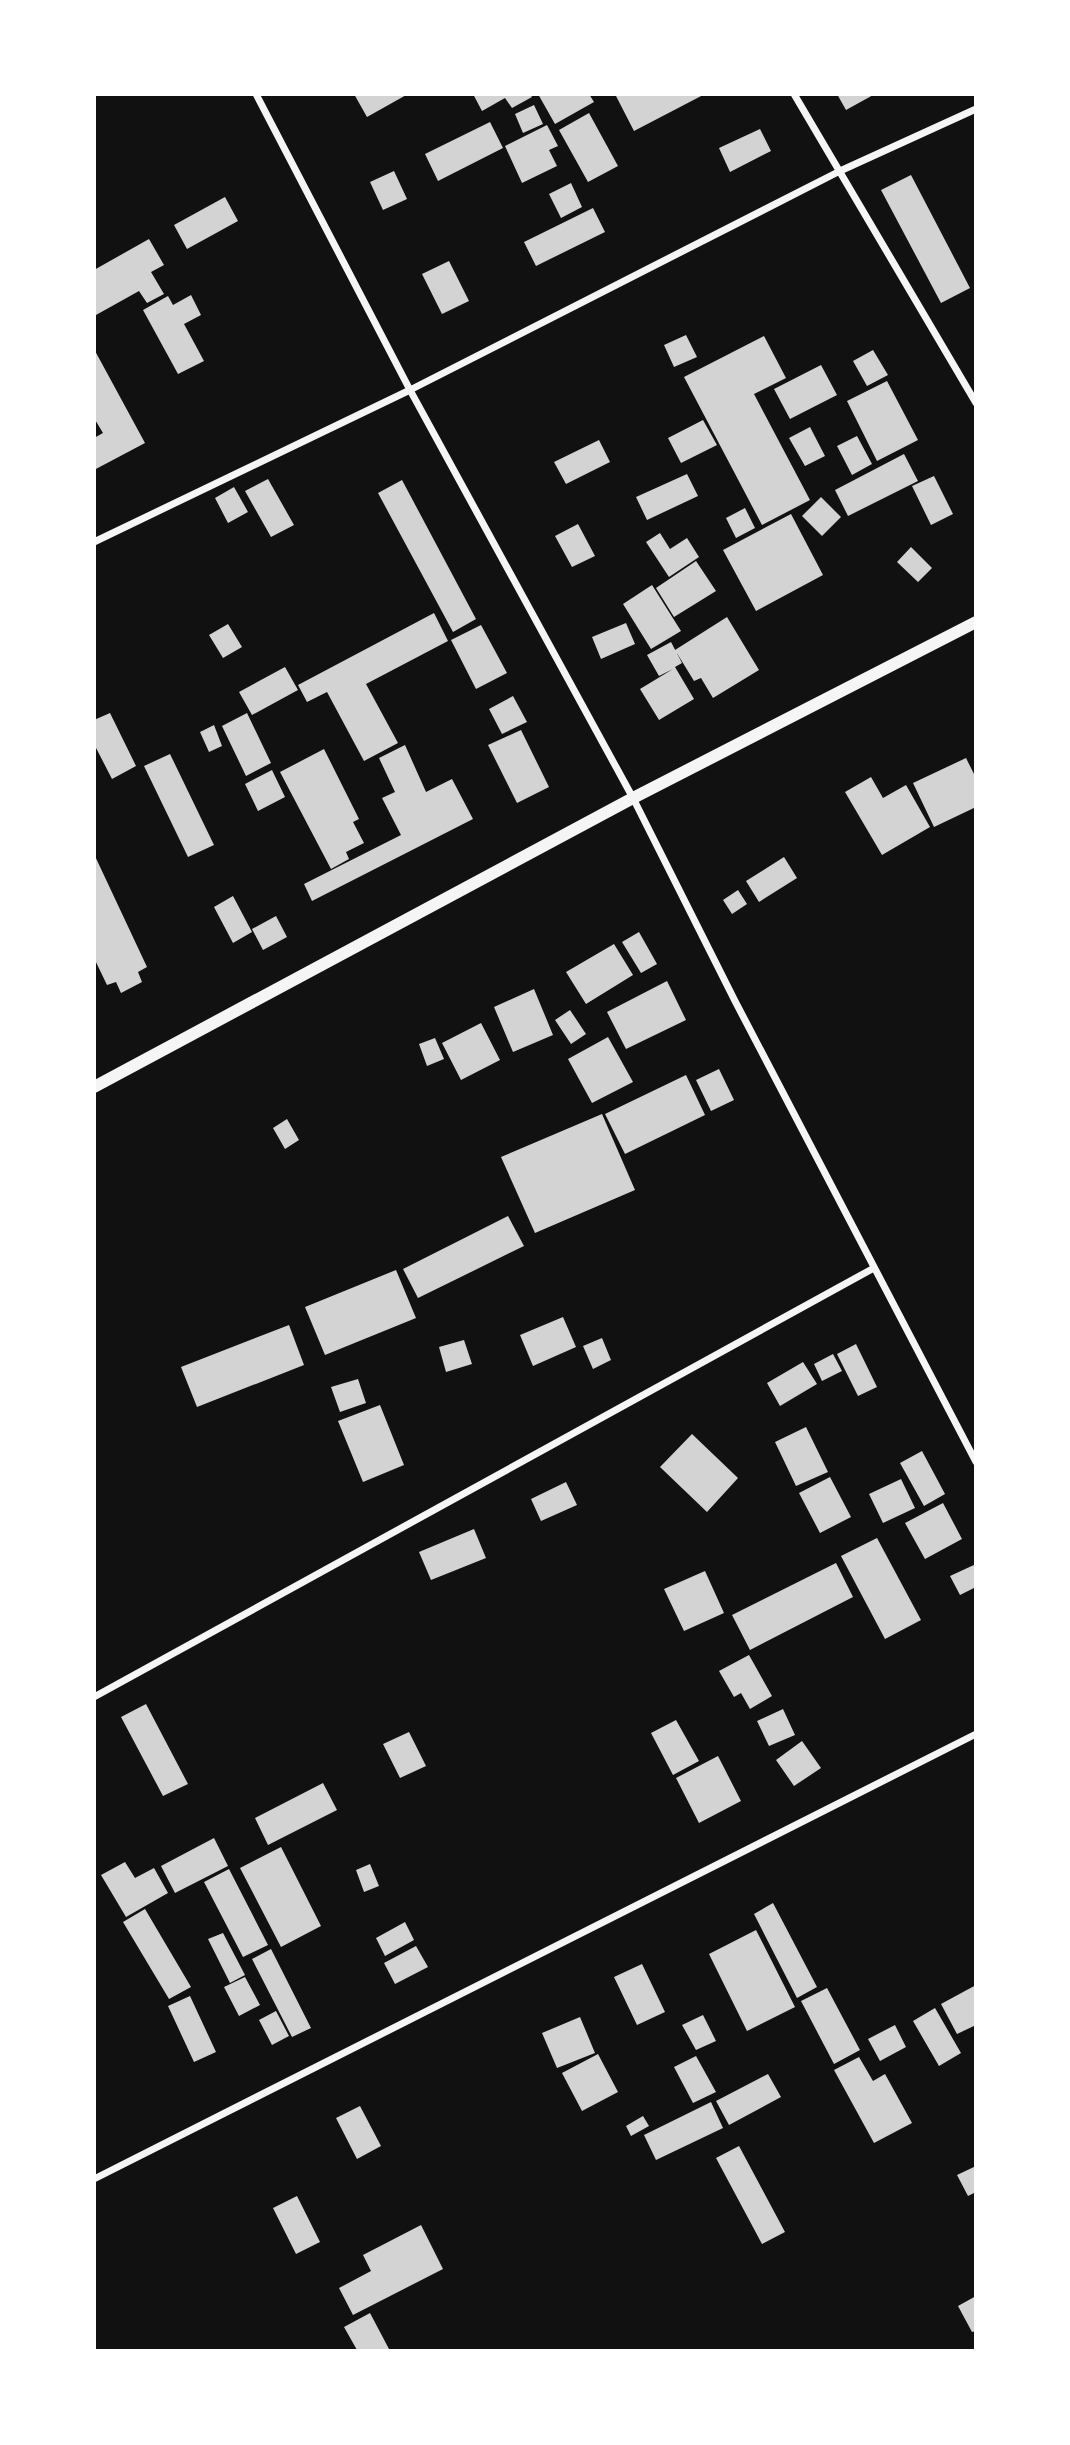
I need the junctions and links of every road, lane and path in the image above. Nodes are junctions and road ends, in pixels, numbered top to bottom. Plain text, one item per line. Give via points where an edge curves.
1 (256, 94) edge
2 (794, 94) edge
3 (975, 109) edge
4 (840, 171) junction
5 (410, 390) junction
6 (975, 402) edge
7 (94, 542) edge
8 (975, 622) edge
9 (633, 798) junction
10 (94, 1087) edge
11 (874, 1268) junction
12 (975, 1462) edge
13 (94, 1697) edge
14 (975, 1734) edge
15 (94, 2179) edge

1 - 5 street
2 - 4 street
3 - 4 street
4 - 5 street
4 - 6 street
5 - 7 street
5 - 9 street
8 - 9 street
9 - 10 street
9 - 11 street
11 - 12 street
11 - 13 street
14 - 15 street

